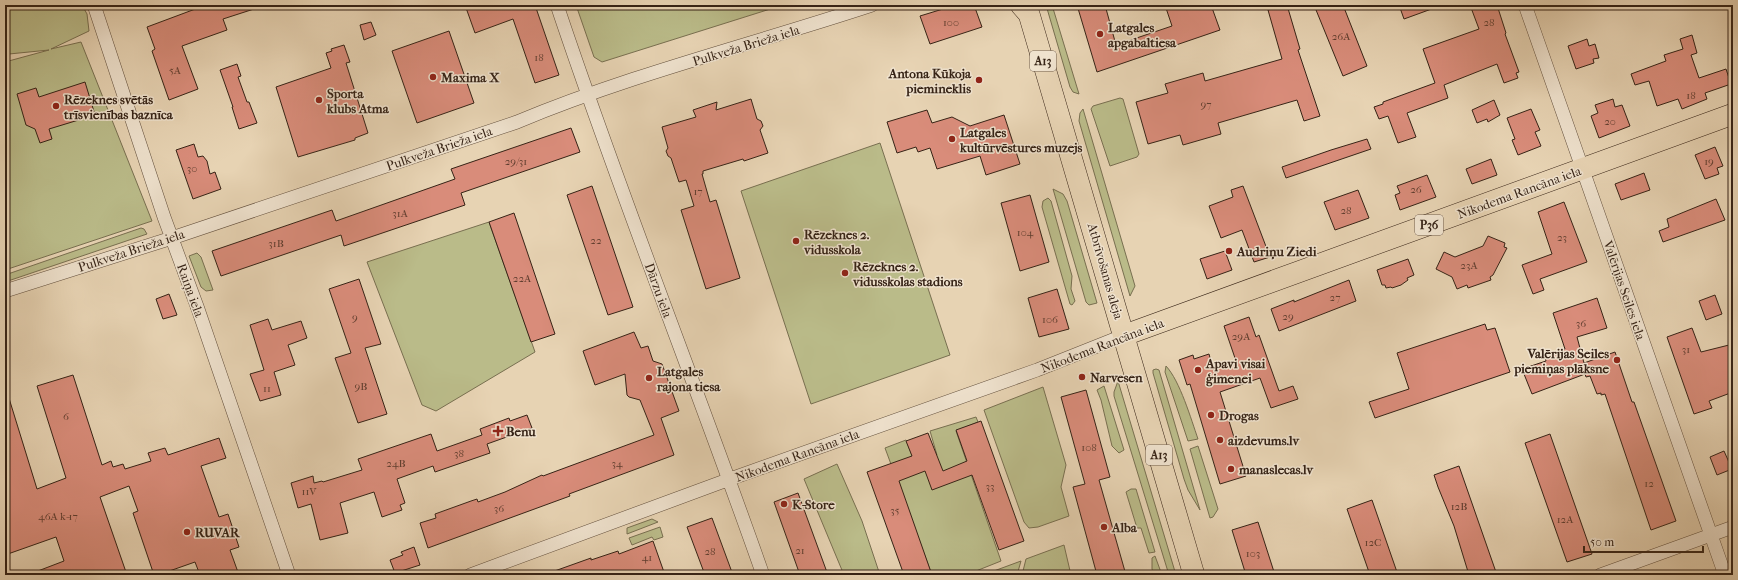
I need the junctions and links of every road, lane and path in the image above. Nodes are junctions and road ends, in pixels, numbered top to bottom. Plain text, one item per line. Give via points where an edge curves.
1 (94, 5) edge
2 (558, 5) edge
3 (872, 5) edge
4 (1525, 5) edge
5 (1027, 8) edge
6 (588, 94) junction
7 (1733, 114) edge
8 (1582, 169) junction
9 (172, 238) junction
10 (5, 291) edge
11 (1125, 336) junction
12 (730, 479) junction
13 (1733, 528) edge
14 (1711, 536) junction
15 (289, 575) edge
16 (470, 575) edge
17 (763, 575) edge
18 (1194, 575) edge
19 (1600, 575) edge
20 (1725, 575) edge

1 - 9 street, Raiņa iela
2 - 6 street, Dārzu iela
3 - 6 street, Pulkveža Brieža iela
4 - 8 street, Valērijas Seiles iela
5 - 11 main road, Atbrīvošanas aleja / A13
6 - 9 street, Pulkveža Brieža iela via 510,124
6 - 12 street, Dārzu iela
7 - 8 main road, Nikodema Rancāna iela / P36
8 - 11 main road, Nikodema Rancāna iela / P36
8 - 14 street, Valērijas Seiles iela
9 - 10 street, Pulkveža Brieža iela
9 - 15 street, Raiņa iela
11 - 12 street, Nikodema Rancāna iela via 1037,370
11 - 18 main road, Atbrīvošanas aleja / A13
12 - 16 street, Nikodema Rancāna iela
12 - 17 street, Dārzu iela
13 - 14 street
14 - 19 street
14 - 20 street, Valērijas Seiles iela

